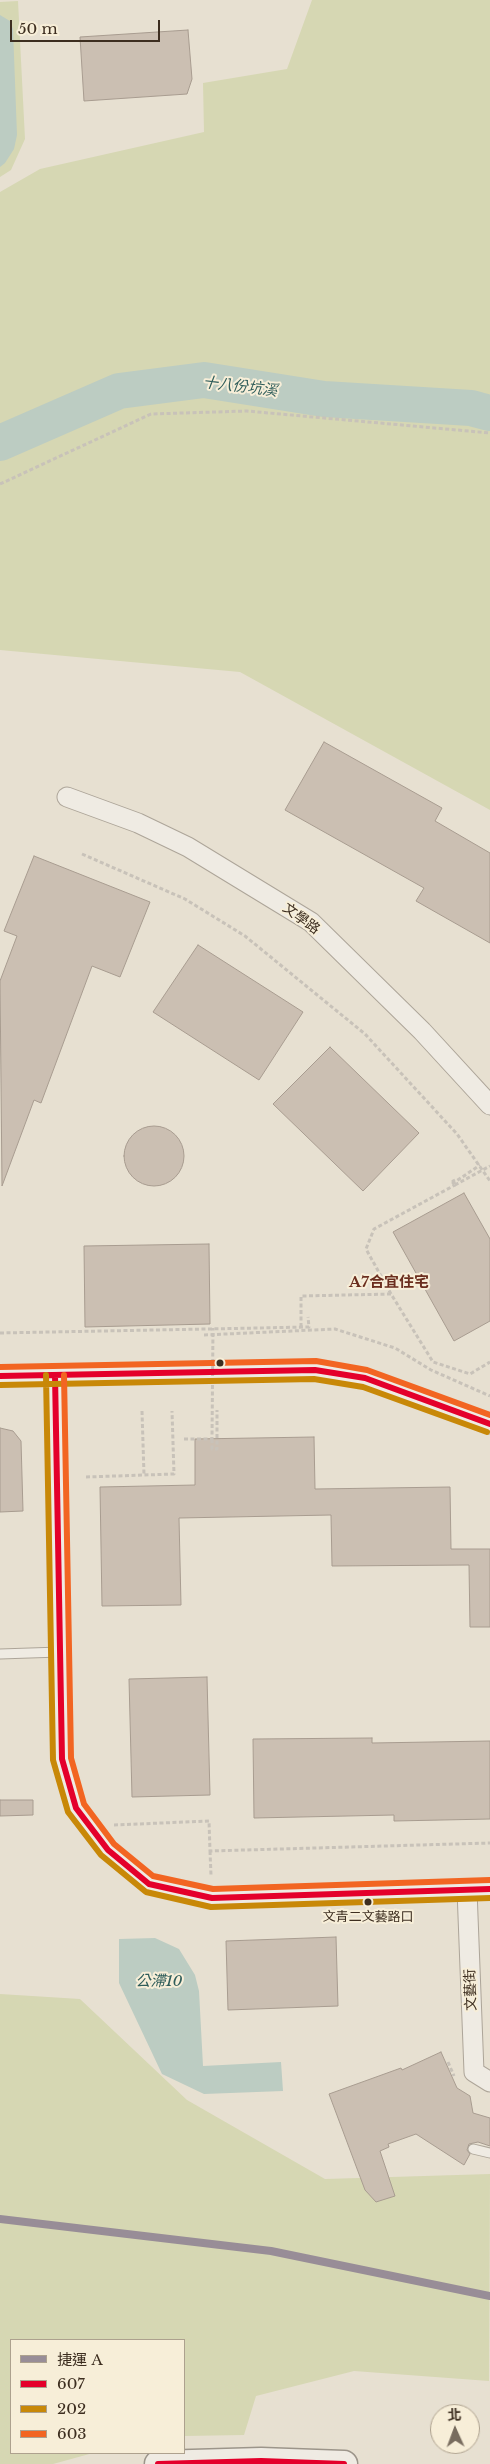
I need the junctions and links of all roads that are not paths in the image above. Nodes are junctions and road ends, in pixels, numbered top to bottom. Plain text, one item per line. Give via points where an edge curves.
1 (67, 797) dead end
2 (490, 1105) edge
3 (55, 1375) junction
4 (0, 1376) edge
5 (490, 1424) edge
6 (60, 1652) junction
7 (0, 1654) edge
8 (490, 1889) edge
9 (467, 1890) junction
10 (490, 2082) edge
11 (473, 2149) dead end
12 (490, 2153) edge
13 (158, 2464) edge
14 (344, 2464) edge

1 - 2 street, 文學路 via 138,823 188,847 311,922 422,1031
3 - 4 street
3 - 5 street via 315,1370 365,1378
3 - 6 street
6 - 7 lane
6 - 9 street via 62,1759 76,1808 108,1850 149,1884 212,1898
8 - 9 street
9 - 10 street, 文藝街 via 474,2072
11 - 12 lane
13 - 14 street via 262,2461

